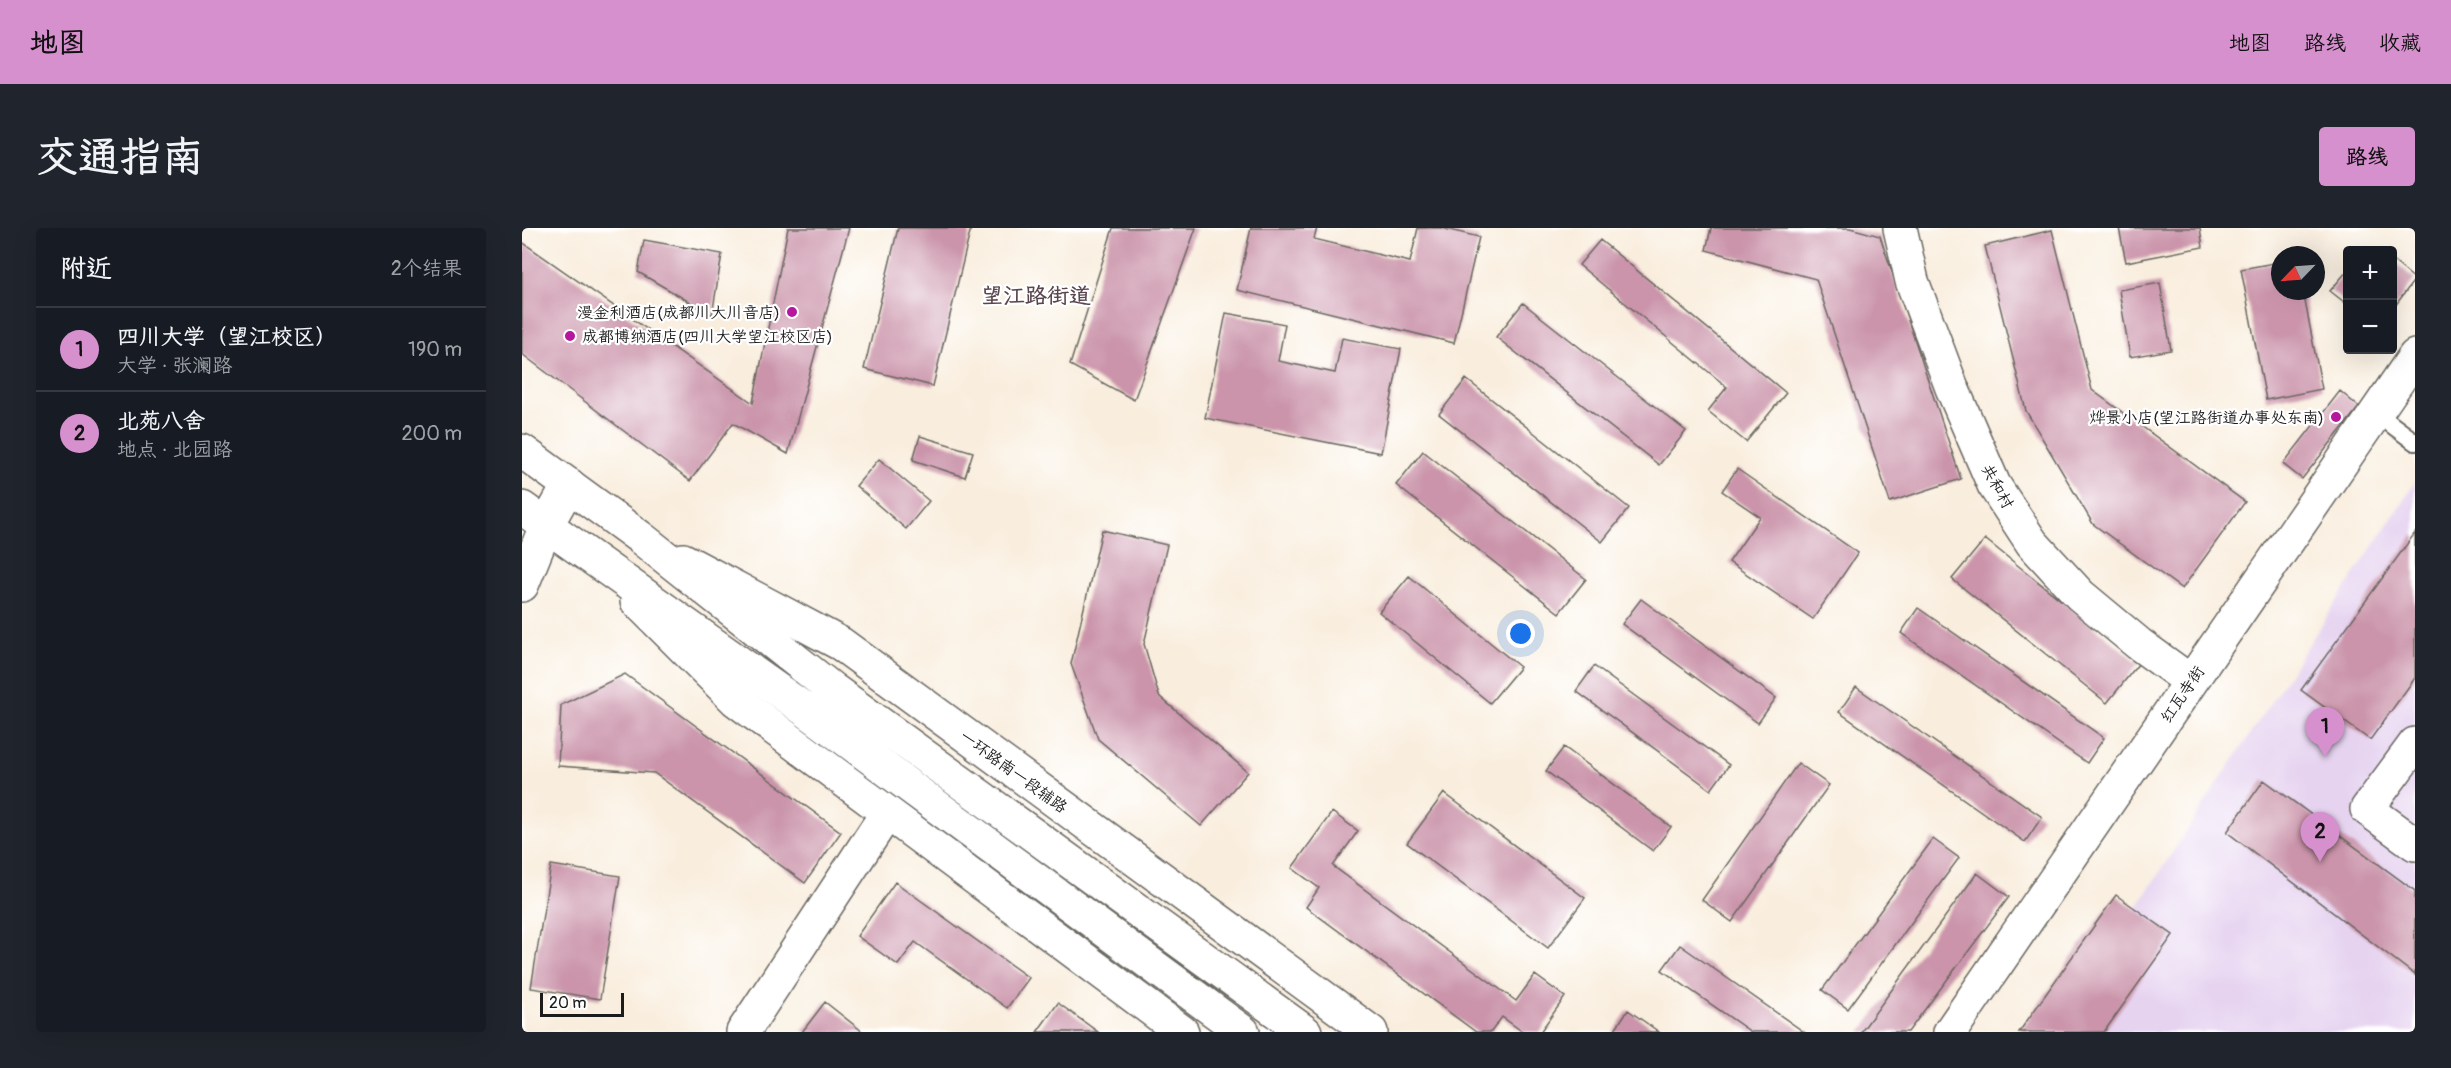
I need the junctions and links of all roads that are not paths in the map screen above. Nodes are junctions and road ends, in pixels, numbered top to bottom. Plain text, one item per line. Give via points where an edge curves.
1 (1900, 228) edge
2 (2415, 356) edge
3 (2376, 413) junction
4 (2415, 442) edge
5 (522, 451) edge
6 (569, 485) junction
7 (534, 517) edge
8 (641, 538) junction
9 (604, 568) junction
10 (522, 585) edge
11 (2190, 681) junction
12 (2415, 744) edge
13 (887, 813) junction
14 (2415, 844) edge
15 (743, 1032) edge
16 (1182, 1032) edge
17 (1243, 1032) edge
18 (1305, 1032) edge
19 (1371, 1032) edge
20 (1950, 1032) edge

1 - 11 main road, 共和村 via 1912,281 1994,485 2032,543 2080,595
2 - 3 main road, 红瓦寺街
3 - 4 lane
3 - 11 main road, 红瓦寺街
5 - 6 main road
6 - 7 main road
6 - 8 main road
7 - 9 main road
7 - 10 main road
8 - 18 main road via 832,689
8 - 19 main road, 一环路南一段辅路 via 841,644
9 - 13 main road via 736,700
9 - 17 main road via 814,716
11 - 20 main road, 红瓦寺街
12 - 14 main road via 2367,809
13 - 15 main road
13 - 16 main road

